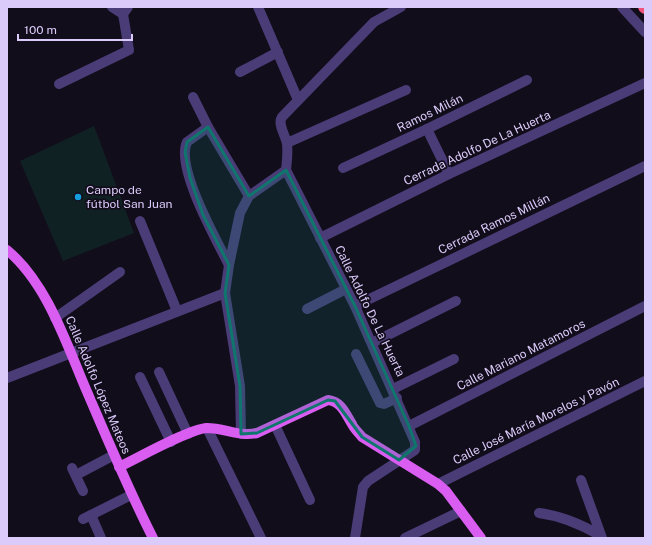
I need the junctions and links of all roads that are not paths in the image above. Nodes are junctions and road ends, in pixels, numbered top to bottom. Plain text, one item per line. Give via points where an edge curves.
1 (112, 7) edge
2 (258, 7) edge
3 (401, 7) edge
4 (622, 7) edge
5 (125, 10) edge
6 (645, 32) edge
7 (278, 52) junction
8 (240, 72) dead end
9 (527, 80) dead end
10 (645, 83) edge
11 (59, 84) dead end
12 (406, 90) dead end
13 (193, 97) dead end
14 (298, 100) junction
15 (208, 127) junction
16 (427, 129) junction
17 (287, 143) junction
18 (645, 166) edge
19 (343, 168) dead end
20 (286, 170) junction
21 (449, 174) junction
22 (249, 196) junction
23 (140, 221) dead end
24 (320, 238) junction
25 (10, 256) edge
26 (229, 265) junction
27 (120, 272) dead end
28 (346, 289) junction
29 (225, 292) junction
30 (456, 301) dead end
31 (355, 306) junction
32 (645, 306) edge
33 (307, 309) dead end
34 (177, 311) junction
35 (55, 318) junction
36 (372, 343) junction
37 (71, 354) junction
38 (356, 354) dead end
39 (454, 359) dead end
40 (159, 372) dead end
41 (140, 377) dead end
42 (7, 378) edge
43 (645, 381) edge
44 (395, 394) junction
45 (275, 425) junction
46 (409, 426) junction
47 (207, 428) junction
48 (188, 434) junction
49 (241, 434) junction
50 (171, 442) junction
51 (114, 455) junction
52 (399, 460) junction
53 (119, 467) junction
54 (581, 480) dead end
55 (438, 484) junction
56 (83, 491) dead end
57 (131, 495) junction
58 (310, 500) dead end
59 (461, 511) junction
60 (539, 513) dead end
61 (601, 537) edge
62 (100, 538) edge
63 (153, 538) edge
64 (261, 538) edge
65 (355, 538) edge
66 (405, 538) edge
67 (481, 538) edge

1 - 5 street
2 - 7 street
3 - 14 street via 374,22
4 - 6 street
5 - 11 street via 129,50
7 - 8 street
7 - 14 street
9 - 16 street, Ramos Milán
10 - 21 street, Cerrada Adolfo De La Huerta
12 - 17 street
13 - 15 street
14 - 17 street via 280,120
15 - 22 street
15 - 26 street via 187,142 185,152 190,178 203,215
16 - 19 street, Ramos Milán
16 - 21 street
17 - 20 street
18 - 31 street, Cerrada Ramos Millán
20 - 22 street
20 - 24 street, Calle Adolfo De La Huerta
21 - 24 street, Cerrada Adolfo De La Huerta
22 - 26 street via 240,213
23 - 34 street
24 - 28 street, Calle Adolfo De La Huerta
25 - 35 main road, Calle Adolfo López Mateos via 35,280
26 - 29 street
27 - 35 street
28 - 31 street, Calle Adolfo De La Huerta
28 - 33 street
29 - 34 street
29 - 49 street via 240,386
30 - 36 street
31 - 36 street, Calle Adolfo De La Huerta
32 - 46 street, Calle Mariano Matamoros
34 - 37 street
35 - 37 main road, Calle Adolfo López Mateos
36 - 44 street, Calle Adolfo De La Huerta
37 - 42 street
37 - 51 main road, Calle Adolfo López Mateos
38 - 44 street via 380,403 384,404
39 - 44 street
40 - 48 street
41 - 50 street
43 - 55 street, Calle José María Morelos y Pavón
44 - 46 street, Calle Adolfo De La Huerta
45 - 49 main road via 257,433
45 - 52 main road via 328,400 335,401 362,437
45 - 58 street
46 - 52 street, Calle Adolfo De La Huerta via 415,450
47 - 48 main road
47 - 49 main road
47 - 64 street
48 - 50 main road
50 - 53 main road
51 - 53 main road, Calle Adolfo López Mateos
51 - 56 street via 74,472
52 - 55 main road
52 - 65 street via 363,487
53 - 57 main road, Calle Adolfo López Mateos
54 - 61 street
55 - 59 main road
57 - 62 street via 87,517
57 - 63 main road, Calle Adolfo López Mateos
59 - 66 street
59 - 67 main road
60 - 61 street via 568,519

